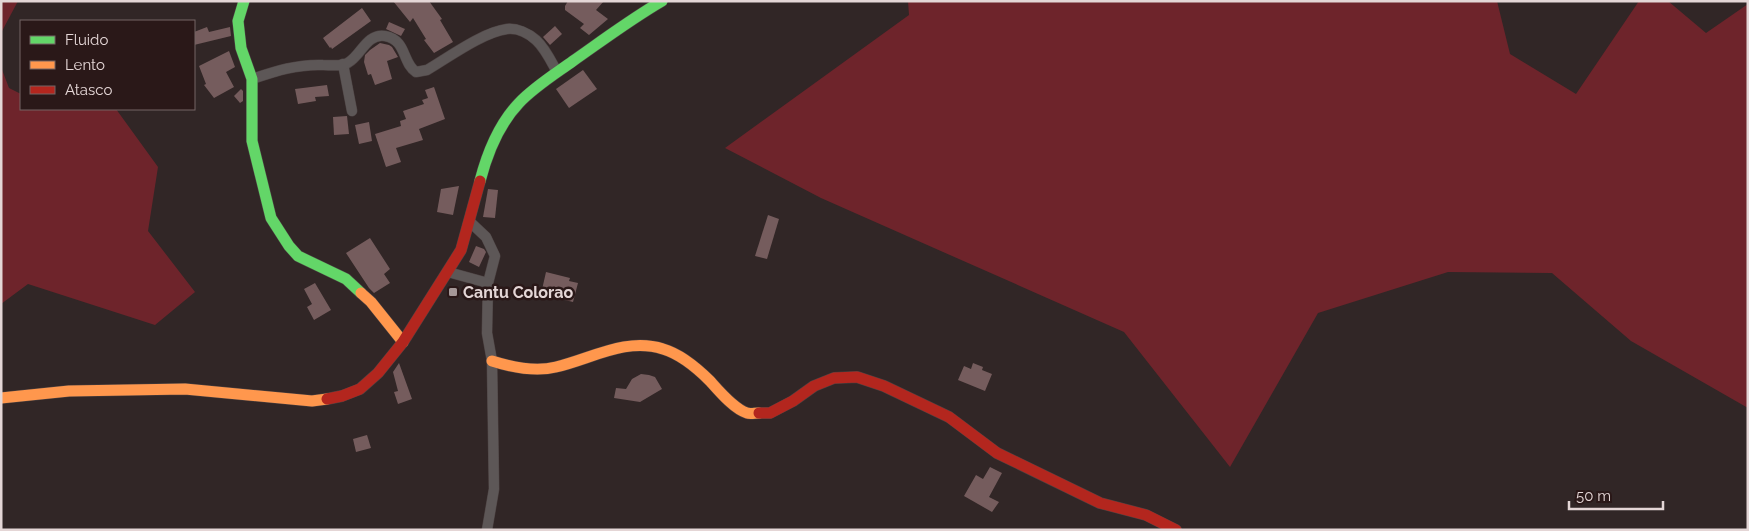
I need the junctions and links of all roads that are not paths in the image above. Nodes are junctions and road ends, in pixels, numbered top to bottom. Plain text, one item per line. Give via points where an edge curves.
1 (244, 1) edge
2 (662, 1) edge
3 (343, 64) junction
4 (557, 72) junction
5 (252, 79) junction
6 (352, 111) dead end
7 (469, 221) junction
8 (448, 272) junction
9 (488, 283) junction
10 (403, 342) junction
11 (492, 362) junction
12 (1, 398) edge
13 (487, 530) edge
14 (1176, 530) edge

1 - 5 main road via 238,26
2 - 4 main road
3 - 4 street via 373,38 387,36 402,46 411,68 416,72 427,70 489,34 509,29 522,31 536,40
3 - 5 street via 301,65
3 - 6 street
4 - 7 main road via 519,103 495,137 486,157
5 - 10 main road via 252,141 275,226 298,256 346,279 359,290
7 - 8 main road via 461,250
7 - 9 street via 486,237 495,256
8 - 9 street
8 - 10 main road
9 - 11 street via 487,333
10 - 12 main road via 360,389 312,401 185,388 69,391
11 - 13 street via 494,489
11 - 14 main road via 516,368 554,368 617,348 644,345 664,349 689,364 730,402 747,412 770,414 814,386 834,378 857,377 884,386 949,417 997,453 1100,503 1146,515

